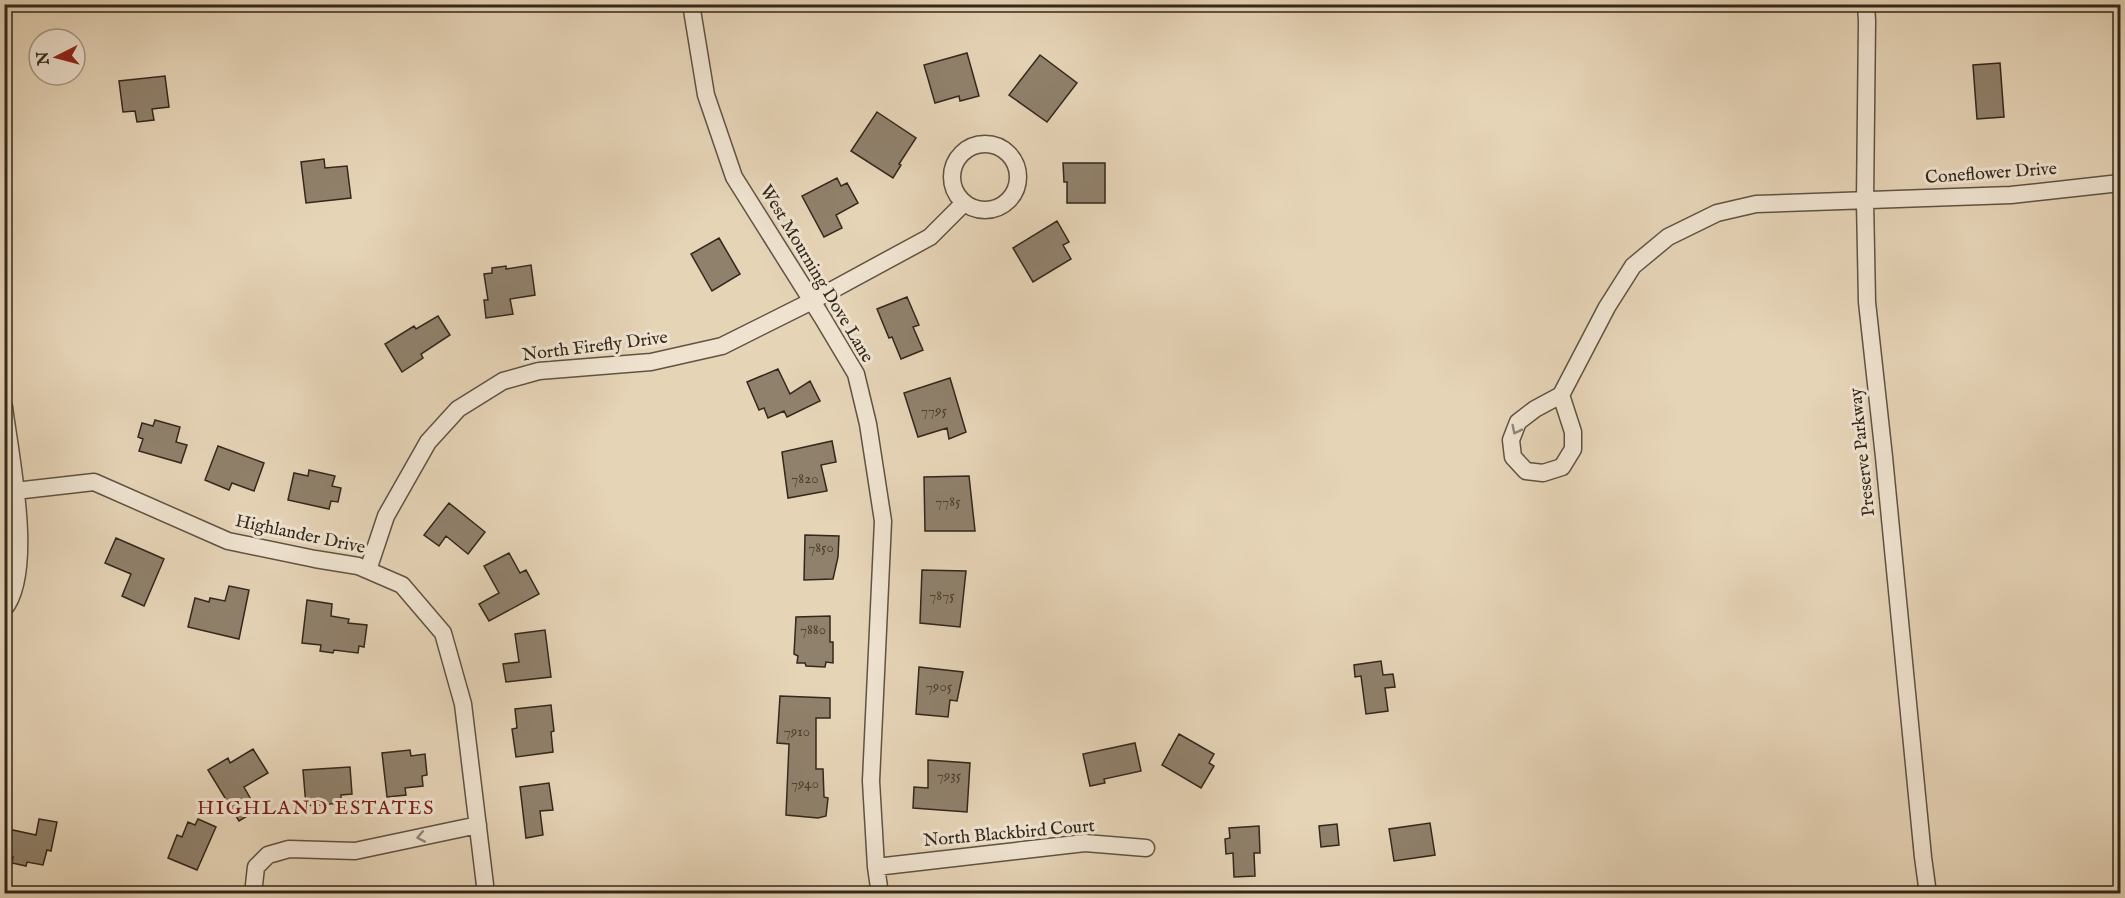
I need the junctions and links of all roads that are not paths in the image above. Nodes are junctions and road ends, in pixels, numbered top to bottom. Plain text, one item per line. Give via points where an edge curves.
1 (691, 4) edge
2 (1866, 4) edge
3 (2121, 183) edge
4 (1865, 201) junction
5 (964, 203) junction
6 (812, 301) junction
7 (1561, 395) junction
8 (4, 407) edge
9 (15, 492) junction
10 (368, 570) junction
11 (4, 609) edge
12 (478, 825) junction
13 (1146, 848) dead end
14 (876, 867) junction
15 (253, 894) edge
16 (484, 894) edge
17 (880, 894) edge
18 (1928, 894) edge

1 - 6 street, West Mourning Dove Lane via 706,95 734,177
2 - 4 street, Preserve Parkway
3 - 4 street, Coneflower Drive via 2011,195
4 - 7 street, Coneflower Drive via 1756,204 1717,213 1668,237 1633,266
4 - 18 street, Preserve Parkway via 1867,302
5 - 5 street via 984,210 1004,204 1016,187 1018,176 1011,156 992,144 970,147 961,153 955,162 952,184
5 - 6 street, North Firefly Drive via 930,237
6 - 10 street, North Firefly Drive via 722,346 651,362 539,371 503,381 458,409 428,442 386,516
6 - 14 street, West Mourning Dove Lane via 856,374 883,521 871,781
7 -> 7 street via 1518,422 1511,440 1513,457 1526,471 1543,473 1562,467 1573,449 1573,432
8 - 9 street
9 - 10 street, Highlander Drive via 94,482 228,541
9 - 11 street via 20,563 9,604
10 - 12 street, Highlander Drive via 402,585 443,633 463,704
12 -> 15 street via 355,851 289,849 268,855 256,867
12 - 16 street, Highlander Drive
13 - 14 street, North Blackbird Court via 1085,843
14 - 17 street, West Mourning Dove Lane

